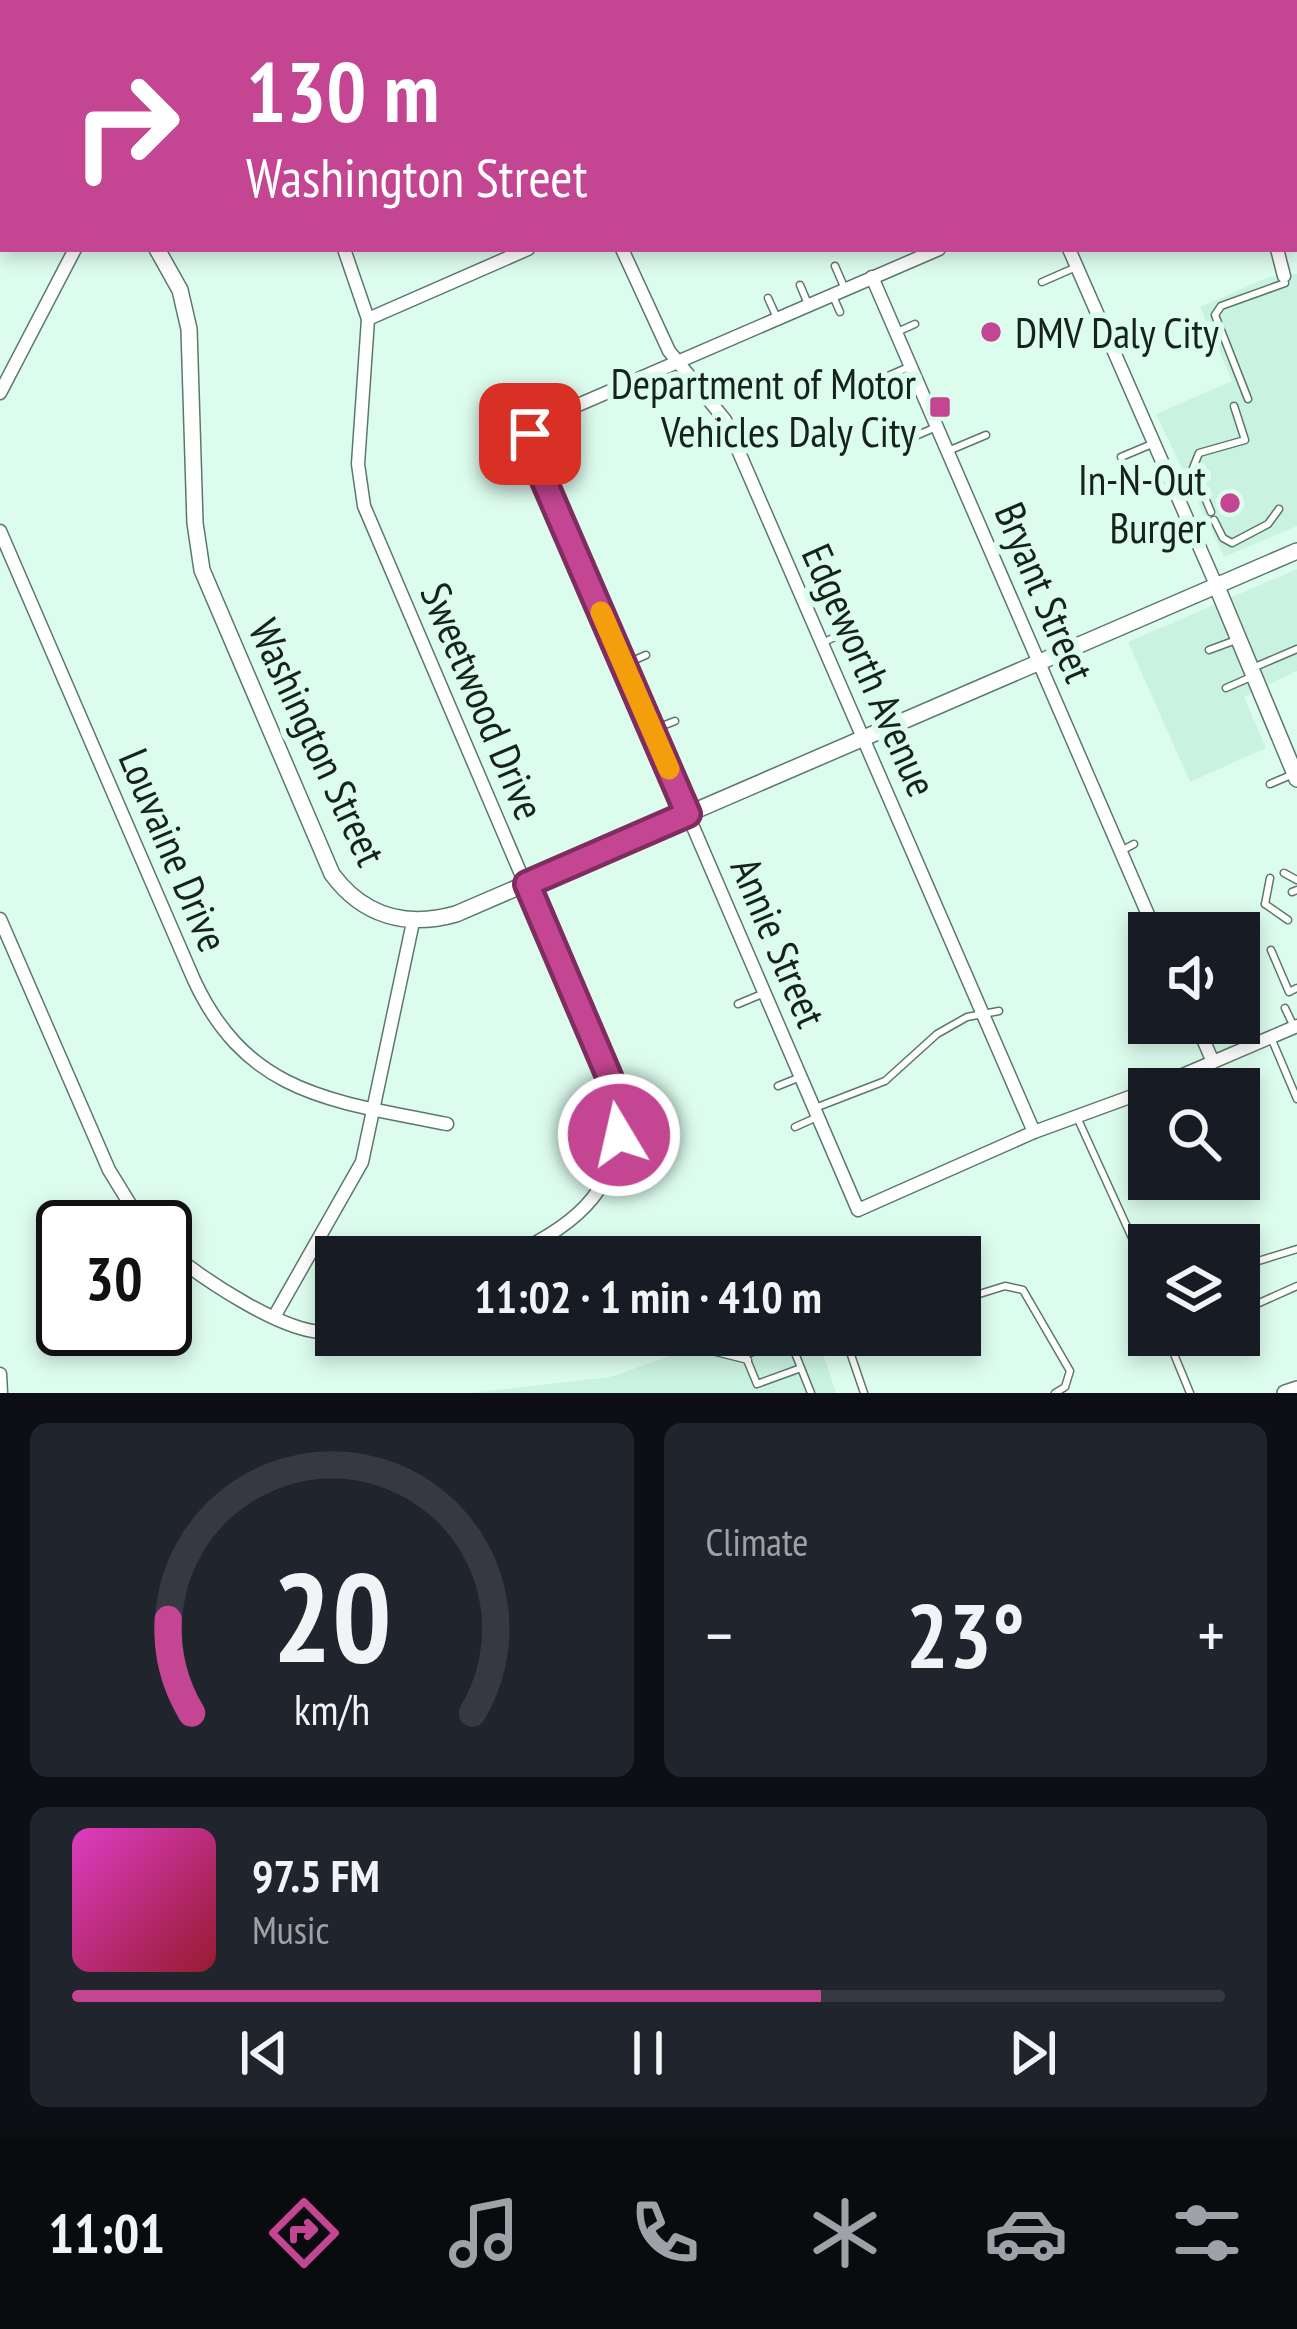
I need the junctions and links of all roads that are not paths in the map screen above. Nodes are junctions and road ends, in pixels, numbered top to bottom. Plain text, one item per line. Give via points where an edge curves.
1 (73, 252) edge
2 (162, 252) edge
3 (345, 252) edge
4 (521, 252) edge
5 (623, 252) edge
6 (929, 252) edge
7 (1070, 252) edge
8 (1277, 252) edge
9 (836, 266) dead end
10 (1077, 267) junction
11 (872, 277) junction
12 (1284, 279) joint
13 (1042, 282) dead end
14 (800, 285) dead end
15 (839, 292) junction
16 (768, 298) dead end
17 (808, 305) junction
18 (840, 312) dead end
19 (368, 319) junction
20 (777, 319) junction
21 (916, 324) dead end
22 (896, 333) junction
23 (677, 362) junction
24 (911, 366) junction
25 (872, 383) dead end
26 (0, 393) edge
27 (1248, 399) dead end
28 (1234, 406) dead end
29 (937, 426) junction
30 (770, 428) dead end
31 (986, 435) dead end
32 (906, 440) dead end
33 (1155, 442) junction
34 (735, 443) junction
35 (948, 452) junction
36 (1121, 457) dead end
37 (1279, 509) dead end
38 (0, 531) edge
39 (1296, 552) edge
40 (1217, 586) junction
41 (1239, 638) junction
42 (1297, 649) edge
43 (1209, 650) dead end
44 (646, 655) dead end
45 (1039, 662) junction
46 (623, 665) junction
47 (1253, 672) junction
48 (1226, 688) dead end
49 (675, 721) dead end
50 (652, 730) junction
51 (863, 738) junction
52 (1296, 776) edge
53 (1270, 784) dead end
54 (688, 814) junction
55 (1285, 876) dead end
56 (1150, 879) dead end
57 (1271, 882) dead end
58 (527, 884) junction
59 (1136, 886) junction
60 (1296, 886) edge
61 (1279, 898) dead end
62 (1264, 904) junction
63 (1284, 911) dead end
64 (1147, 912) edge
65 (0, 920) edge
66 (1288, 920) dead end
67 (413, 922) junction
68 (1271, 950) dead end
69 (1297, 988) edge
70 (765, 993) junction
71 (738, 1004) dead end
72 (1285, 1008) dead end
73 (999, 1011) dead end
74 (985, 1017) junction
75 (1296, 1027) edge
76 (1271, 1037) junction
77 (1205, 1044) edge
78 (1213, 1062) junction
79 (1199, 1068) edge
80 (801, 1076) junction
81 (778, 1086) dead end
82 (1092, 1094) dead end
83 (1128, 1097) edge
84 (1297, 1100) edge
85 (375, 1109) junction
86 (1096, 1109) junction
87 (817, 1113) junction
88 (1076, 1115) junction
89 (448, 1124) dead end
90 (795, 1127) dead end
91 (1034, 1132) junction
92 (127, 1200) edge
93 (1128, 1229) edge
94 (550, 1236) edge
95 (1297, 1249) edge
96 (1260, 1260) edge
97 (192, 1265) edge
98 (1297, 1286) edge
99 (981, 1293) edge
100 (1260, 1303) edge
101 (274, 1317) junction
102 (315, 1332) edge
103 (732, 1356) edge
104 (852, 1356) edge
105 (1175, 1356) edge
106 (748, 1360) junction
107 (801, 1368) junction
108 (0, 1375) edge
109 (1297, 1389) edge
110 (1, 1393) edge
111 (811, 1393) edge
112 (864, 1393) edge
113 (1055, 1393) edge
114 (1190, 1393) edge
115 (1285, 1393) edge

1 - 26 street
2 - 67 street, Washington Street via 189,329 195,524 211,597 332,874 365,907
3 - 19 street, Sweetwood Drive
4 - 19 street
5 - 23 street, Edgeworth Avenue
6 - 11 street
7 - 10 street
8 - 12 street
9 - 15 lane
10 - 13 lane
10 - 33 street
11 - 15 street
11 - 22 street, Bryant Street
12 - 27 lane via 1215,315
14 - 17 lane
15 - 17 street
15 - 18 lane
16 - 20 lane
17 - 20 street
19 - 58 street, Sweetwood Drive via 358,464 364,506
20 - 23 street
21 - 22 lane
22 - 24 street, Bryant Street
23 - 34 street, Edgeworth Avenue
23 - 46 street, Annie Street via 542,421 530,434
24 - 25 lane
24 - 29 street, Bryant Street
28 - 37 lane via 1245,440 1199,453 1193,468 1212,516 1232,543
29 - 32 lane
29 - 35 street, Bryant Street
30 - 34 lane
31 - 35 lane
33 - 36 lane
33 - 40 street
34 - 51 street, Edgeworth Avenue via 828,640
35 - 45 street, Bryant Street
38 - 85 street, Louvaine Drive via 214,1018 281,1082
39 - 40 street
40 - 41 street
40 - 45 street via 1142,628
41 - 43 lane
41 - 47 street
42 - 47 lane
44 - 46 lane
45 - 51 street
45 - 59 street, Bryant Street via 1128,848
46 - 50 street, Annie Street
47 - 48 lane
47 - 52 street
49 - 50 lane
50 - 54 street, Annie Street
51 - 54 street
51 - 74 street, Edgeworth Avenue
52 - 53 lane
54 - 58 street
54 - 70 street, Annie Street
55 - 60 lane
56 - 59 lane
57 - 62 lane
58 - 67 street via 456,914
58 - 94 street, Sweetwood Drive via 611,1081 619,1135 592,1204
59 - 64 street, Bryant Street
61 - 62 lane
62 - 63 lane
62 - 66 lane
65 - 92 street
67 - 85 street
68 - 69 lane via 1289,992
70 - 71 lane
70 - 80 street, Annie Street
72 - 75 lane
73 - 74 lane
74 - 87 lane via 967,1017 937,1034 884,1081
74 - 91 street, Edgeworth Avenue
75 - 76 street
76 - 78 street
76 - 84 lane
77 - 78 street
78 - 79 street
80 - 81 lane
80 - 87 street, Annie Street
82 - 86 lane
83 - 86 street
85 - 89 street, Louvaine Drive
85 - 101 street via 351,1184
86 - 88 street
87 - 90 lane
87 - 91 street, Annie Street via 859,1210
88 - 91 street
88 - 93 lane
95 - 96 lane
97 - 101 street
98 - 100 lane
99 - 113 lane via 1023,1290 1070,1371
101 - 102 street
103 - 106 lane
104 - 112 lane
105 - 114 lane
106 - 107 lane via 757,1384
106 - 107 lane via 746,1354 789,1338
107 - 111 lane
108 - 110 street
109 - 115 street

